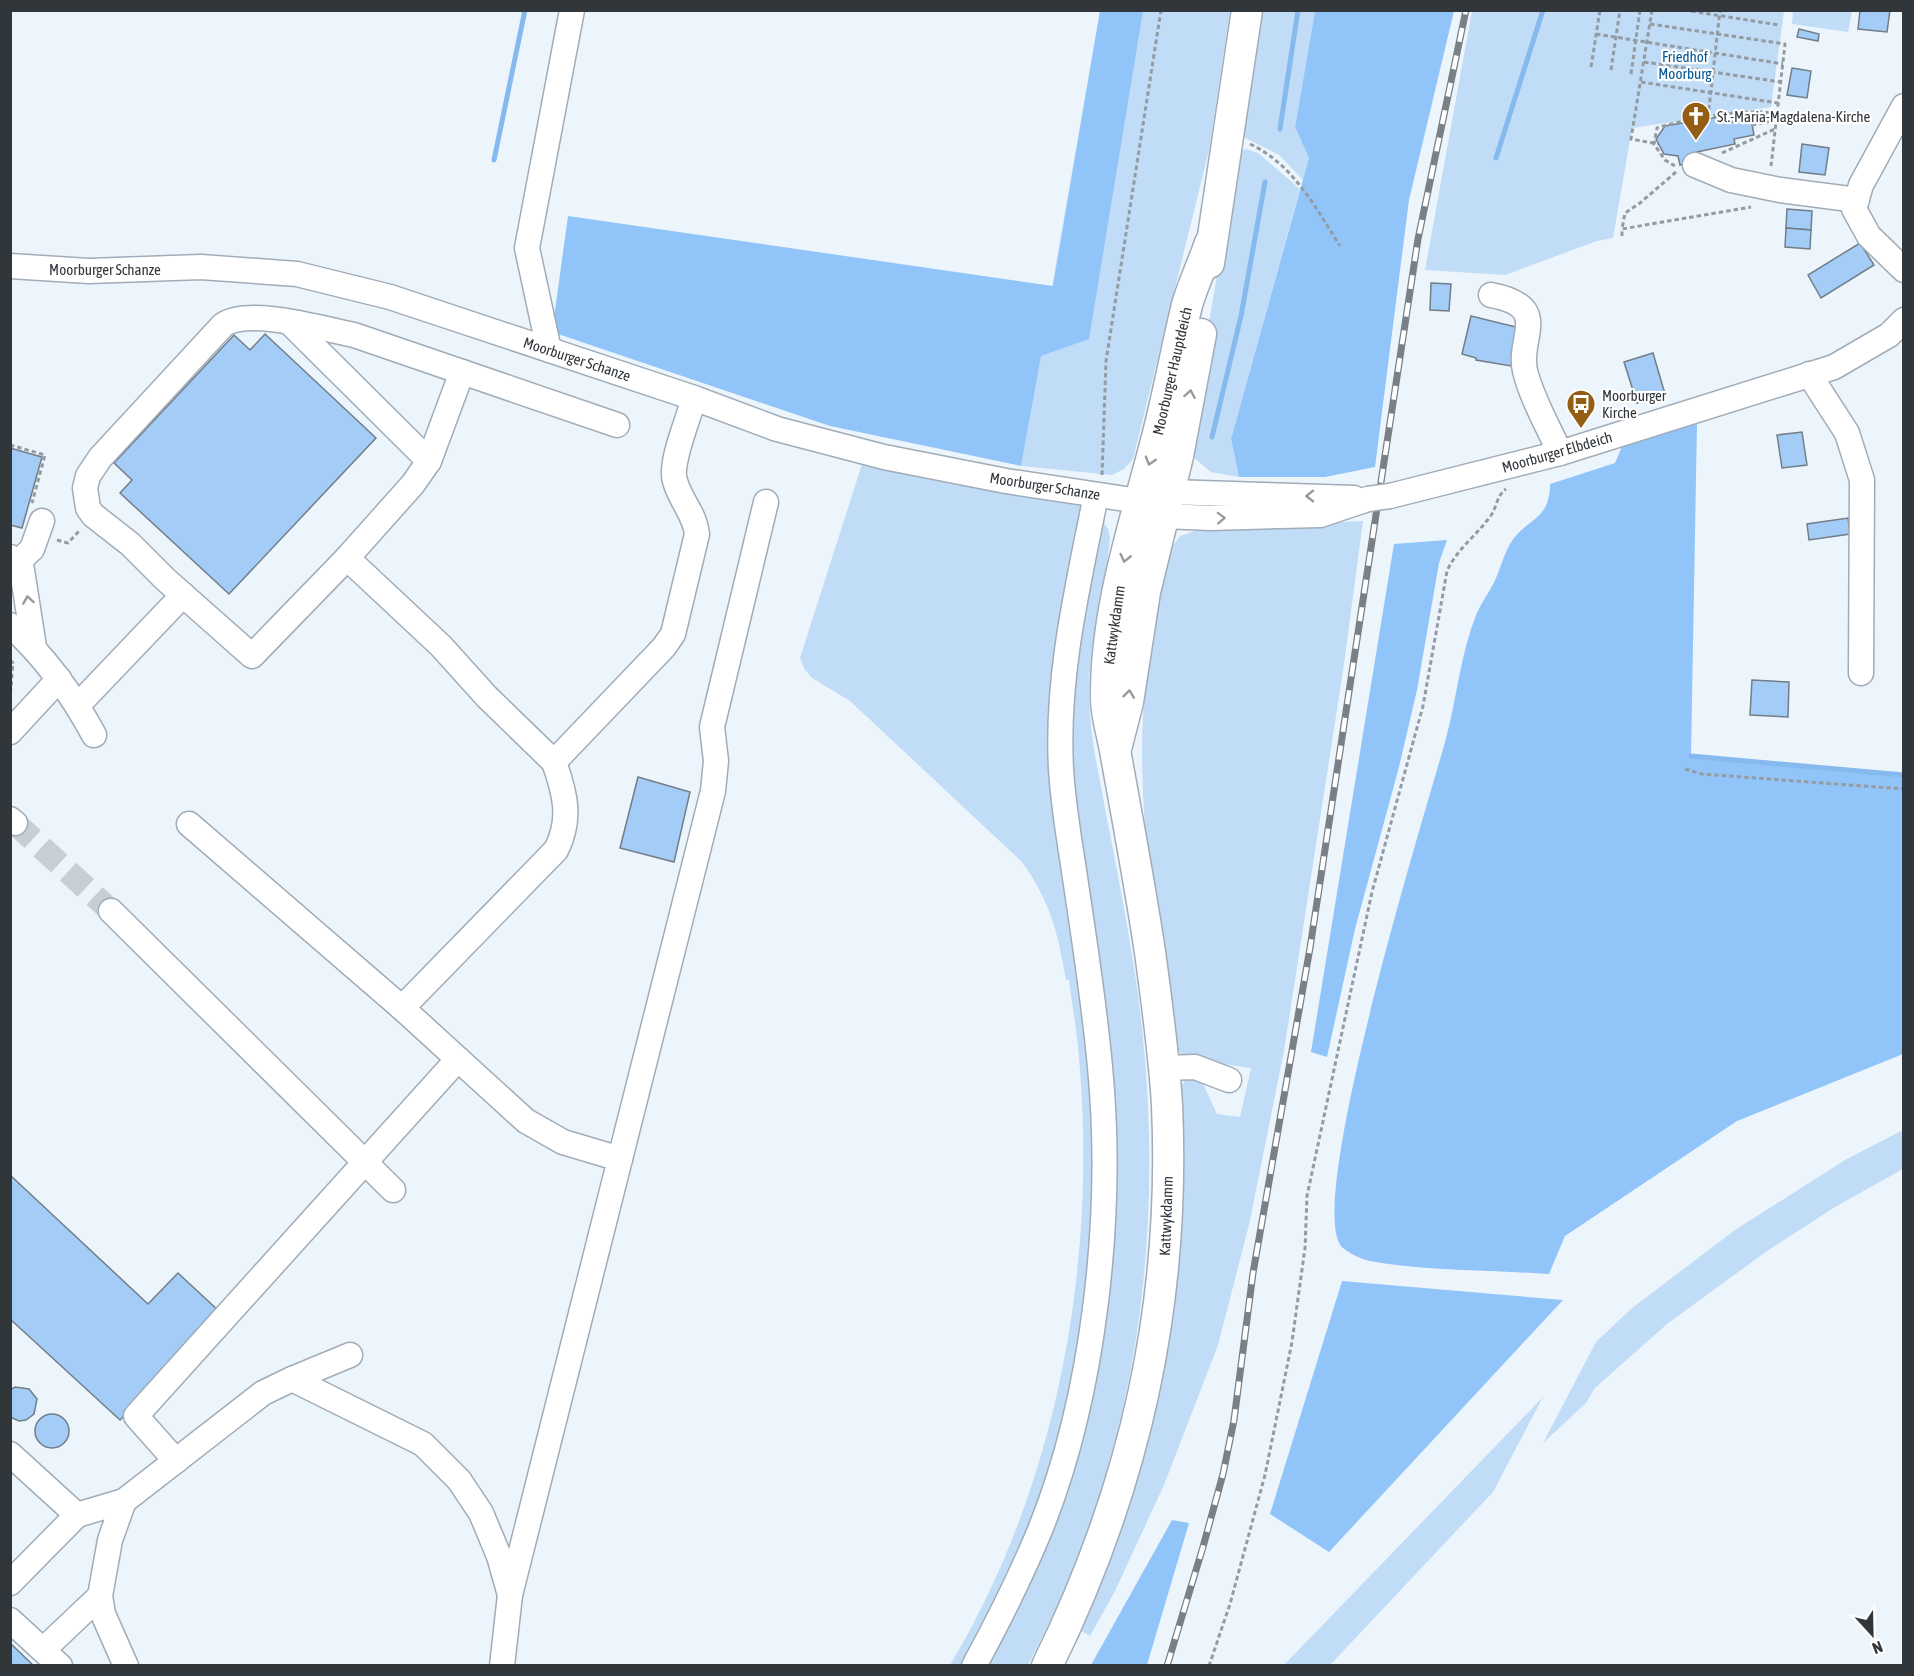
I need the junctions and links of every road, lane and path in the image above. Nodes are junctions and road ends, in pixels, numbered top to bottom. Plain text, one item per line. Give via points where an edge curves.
1 (572, 10) edge
2 (1161, 10) edge
3 (1247, 10) edge
4 (1599, 10) edge
5 (1620, 10) edge
6 (1641, 10) edge
7 (1652, 10) edge
8 (1684, 10) edge
9 (1720, 10) edge
10 (1719, 16) junction
11 (1650, 24) junction
12 (1779, 25) dead end
13 (1596, 34) junction
14 (1717, 34) junction
15 (1616, 38) junction
16 (1636, 41) junction
17 (1647, 42) junction
18 (1715, 53) junction
19 (1644, 62) junction
20 (1783, 64) junction
21 (1591, 66) dead end
22 (1611, 70) dead end
23 (1713, 72) junction
24 (1631, 74) dead end
25 (1641, 82) junction
26 (1781, 82) junction
27 (1710, 93) junction
28 (1778, 103) junction
29 (1904, 106) edge
30 (1777, 115) junction
31 (1708, 118) junction
32 (1776, 120) junction
33 (1752, 125) dead end
34 (1775, 129) junction
35 (1227, 140) junction
36 (1656, 144) junction
37 (1695, 165) joint
38 (1769, 188) junction
39 (1857, 200) junction
40 (1622, 229) junction
41 (1622, 236) dead end
42 (1340, 246) dead end
43 (10, 266) edge
44 (1904, 270) edge
45 (1491, 295) dead end
46 (1904, 320) edge
47 (290, 323) junction
48 (549, 350) junction
49 (462, 372) junction
50 (1809, 374) junction
51 (694, 398) junction
52 (617, 425) dead end
53 (1560, 453) junction
54 (429, 461) junction
55 (1511, 487) dead end
56 (1096, 495) junction
57 (766, 502) dead end
58 (1157, 503) junction
59 (42, 521) dead end
60 (347, 558) junction
61 (14, 560) edge
62 (183, 595) junction
63 (10, 625) edge
64 (34, 647) junction
65 (10, 660) edge
66 (1862, 674) dead end
67 (59, 679) junction
68 (10, 699) edge
69 (78, 705) junction
70 (10, 732) edge
71 (94, 735) dead end
72 (554, 762) junction
73 (1685, 769) dead end
74 (1904, 789) edge
75 (189, 824) dead end
76 (111, 911) tunnel mouth
77 (402, 1008) junction
78 (458, 1059) junction
79 (1164, 1068) junction
80 (1230, 1080) dead end
81 (620, 1159) junction
82 (364, 1162) junction
83 (393, 1190) dead end
84 (350, 1355) dead end
85 (292, 1379) junction
86 (10, 1454) edge
87 (176, 1461) junction
88 (124, 1502) junction
89 (77, 1515) junction
90 (10, 1583) edge
91 (510, 1595) junction
92 (100, 1596) junction
93 (10, 1620) edge
94 (52, 1658) edge
95 (126, 1665) edge
96 (502, 1665) edge
97 (974, 1665) edge
98 (1047, 1665) edge
99 (1209, 1665) edge

1 - 48 street via 527,248
2 - 56 path via 1106,361 1103,473
3 - 35 main road, Moorburger Hauptdeich
4 - 13 path
5 - 15 path
6 - 16 path
7 - 11 path
8 - 10 path
9 - 10 path
10 - 12 path
10 - 14 path
11 - 14 path
11 - 17 path
13 - 15 path
13 - 21 path
14 - 18 path
14 - 20 path via 1785,44
15 - 16 path
15 - 22 path
16 - 17 path
16 - 24 path
17 - 18 path
17 - 19 path
18 - 20 path
18 - 23 path
19 - 23 path
19 - 25 path
20 - 26 path
23 - 26 path
23 - 27 path
25 - 27 path
25 - 36 path via 1631,139
26 - 28 path
27 - 28 path
27 - 31 path
28 - 30 path
29 - 39 street via 1861,185
30 - 31 path via 1770,111
30 - 32 path
31 - 36 path via 1657,128
32 - 33 path
32 - 34 path
34 - 37 path
34 - 38 path
35 - 42 path via 1250,144 1285,167
35 - 58 main road, Moorburger Hauptdeich via 1210,243 1206,303 1178,456
36 - 40 path via 1665,160 1679,169 1625,213
37 - 38 street via 1731,180
38 - 39 street
38 - 40 path via 1767,204
39 - 44 street via 1854,209 1869,236
40 - 41 path
43 - 48 street, Moorburger Schanze via 89,271 201,267 297,274 390,297
45 - 53 street via 1514,302 1526,315 1529,335 1525,370
46 - 50 street, Moorburger Elbdeich via 1861,353
47 - 49 street via 354,336
47 - 54 street
47 - 62 street via 236,319 223,325 100,458 88,476 86,497 93,515
48 - 51 street, Moorburger Schanze
49 - 52 street
49 - 54 street
50 - 53 street, Moorburger Elbdeich
50 - 66 street via 1847,433 1862,480
51 - 56 street, Moorburger Schanze via 777,429 884,457 1006,482
51 - 72 street via 673,472 697,534 673,634
53 - 58 street, Moorburger Elbdeich via 1379,497
54 - 60 street
55 - 99 path via 1500,494 1491,516 1457,553 1447,571 1424,706 1372,892 1307,1196 1305,1248 1292,1342 1265,1476
56 - 58 street, Moorburger Schanze
56 - 97 street via 1067,638 1061,701 1061,768 1101,1068 1105,1157 1101,1253 1091,1334 1062,1461 1041,1528
57 - 81 street via 712,727 716,761 713,791
58 - 79 main road, Kattwykdamm via 1118,591 1107,660 1106,704 1147,935
59 - 61 street via 32,549
60 - 62 street via 252,656
60 - 72 street via 441,646
64 -> 61 street via 22,570
62 - 69 street
63 - 64 street
64 - 67 street
65 - 68 path
67 - 69 street
67 - 70 street
69 - 71 street
72 - 77 street via 567,815 556,850
73 - 74 path via 1702,774
75 - 77 street
76 - 82 street
77 - 78 street
78 - 81 street via 544,1133
78 - 82 street
79 - 80 street via 1195,1067
79 - 98 main road, Kattwykdamm via 1167,1227 1148,1377 1108,1524
81 - 91 street
82 - 83 street
82 - 87 street via 136,1416
84 - 85 street
85 - 87 street via 263,1393
85 - 91 street via 423,1444 459,1480 481,1513 500,1556
86 - 89 street
87 - 88 street
88 - 89 street
88 - 92 street via 110,1540
89 - 90 street
91 - 96 street
92 - 94 street
92 - 95 street via 103,1614
93 - 94 street

